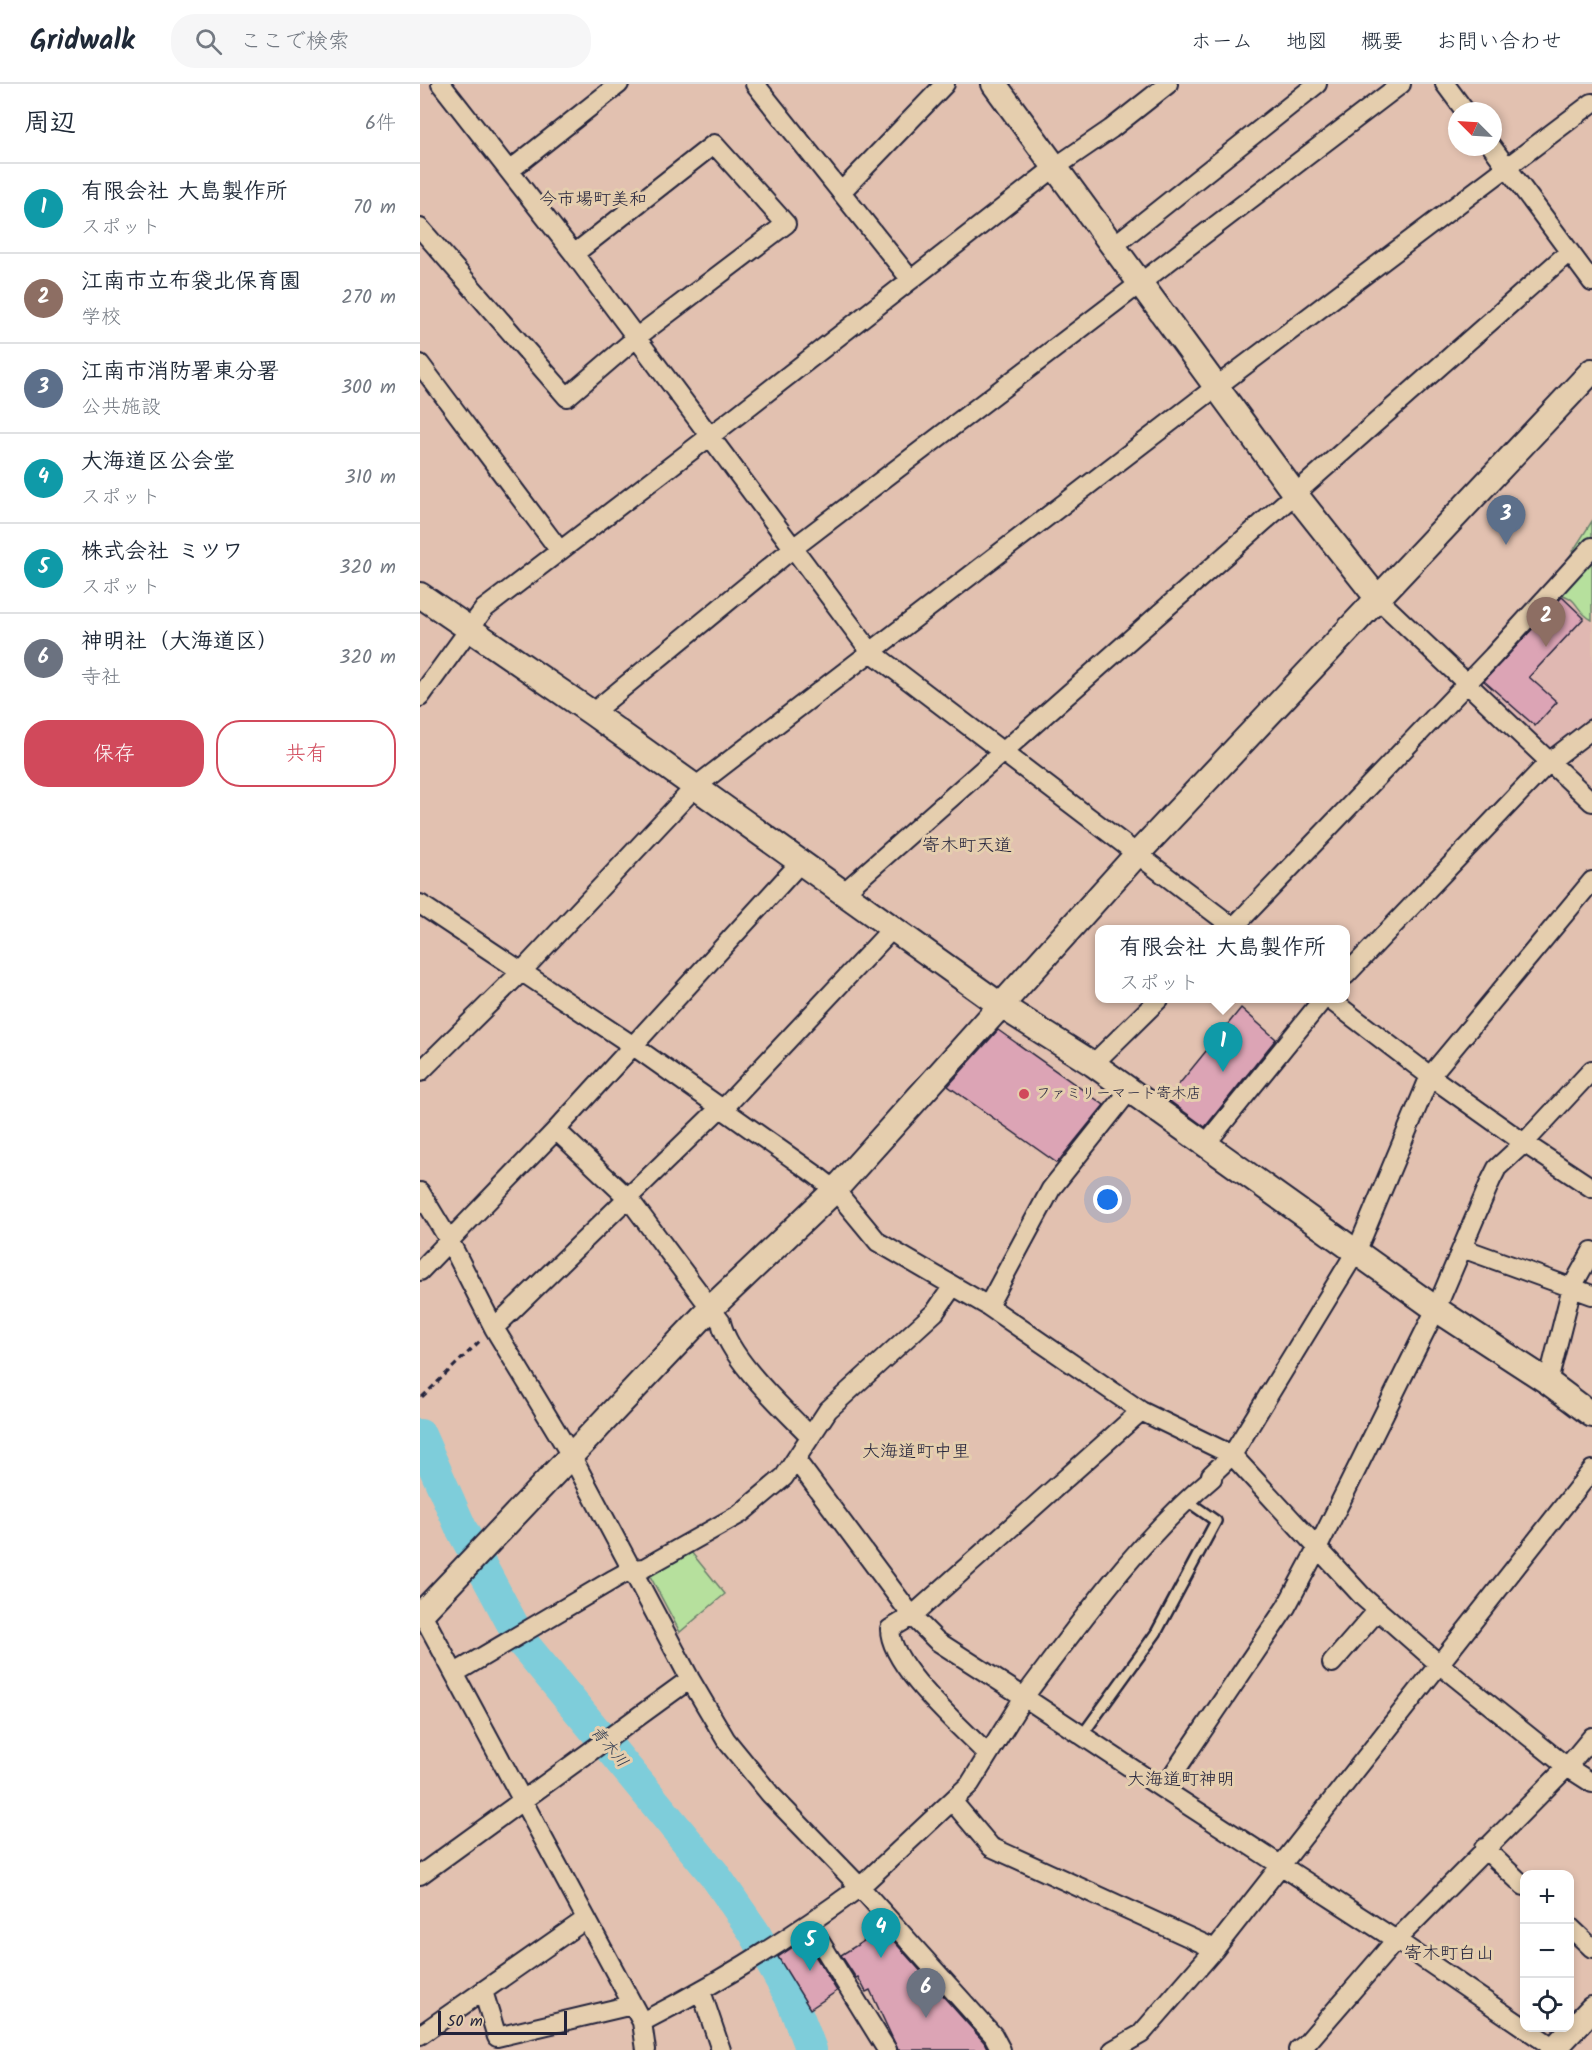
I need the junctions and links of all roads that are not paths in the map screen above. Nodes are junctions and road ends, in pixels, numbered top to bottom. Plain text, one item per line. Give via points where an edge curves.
1 (619, 84) edge
2 (755, 84) edge
3 (945, 84) edge
4 (994, 84) edge
5 (1168, 84) edge
6 (1317, 84) edge
7 (1401, 84) edge
8 (1445, 84) edge
9 (442, 85) edge
10 (1458, 102) edge
11 (1592, 103) edge
12 (1499, 156) edge
13 (1507, 167) junction
14 (1054, 168) junction
15 (509, 171) junction
16 (841, 192) junction
17 (420, 228) edge
18 (1112, 247) junction
19 (1569, 252) junction
20 (574, 254) junction
21 (911, 280) junction
22 (1592, 282) edge
23 (1138, 284) junction
24 (638, 338) junction
25 (420, 364) edge
26 (1592, 371) edge
27 (1216, 387) junction
28 (711, 435) junction
29 (1295, 494) junction
30 (1592, 547) edge
31 (792, 549) junction
32 (560, 551) junction
33 (420, 595) edge
34 (1379, 600) junction
35 (468, 629) junction
36 (870, 651) junction
37 (1465, 683) junction
38 (420, 698) edge
39 (592, 713) junction
40 (1592, 729) edge
41 (1004, 752) junction
42 (1549, 762) junction
43 (695, 787) junction
44 (1592, 802) edge
45 (1139, 852) junction
46 (799, 864) junction
47 (1592, 880) edge
48 (842, 894) junction
49 (420, 904) edge
50 (1229, 925) edge
51 (1238, 925) edge
52 (892, 929) junction
53 (522, 971) junction
54 (1350, 971) edge
55 (1156, 1003) edge
56 (1323, 1003) edge
57 (1331, 1003) edge
58 (1000, 1005) junction
59 (632, 1046) junction
60 (1093, 1064) junction
61 (1592, 1070) edge
62 (420, 1072) edge
63 (1430, 1076) junction
64 (1130, 1091) junction
65 (722, 1108) junction
66 (556, 1130) junction
67 (1524, 1143) junction
68 (1204, 1146) junction
69 (1592, 1188) edge
70 (835, 1190) junction
71 (420, 1192) edge
72 (629, 1199) junction
73 (449, 1240) junction
74 (1462, 1248) junction
75 (1357, 1251) junction
76 (1592, 1251) edge
77 (420, 1271) edge
78 (953, 1286) junction
79 (1572, 1287) junction
80 (1592, 1295) edge
81 (988, 1306) junction
82 (710, 1309) junction
83 (1436, 1309) junction
84 (494, 1328) junction
85 (1548, 1382) junction
86 (1141, 1411) junction
87 (1592, 1414) edge
88 (810, 1436) junction
89 (1232, 1455) junction
90 (572, 1457) junction
91 (796, 1460) junction
92 (1592, 1470) edge
93 (1186, 1500) junction
94 (1318, 1547) junction
95 (632, 1569) junction
96 (1378, 1610) junction
97 (421, 1612) edge
98 (912, 1616) junction
99 (1332, 1663) dead end
100 (1438, 1664) junction
101 (455, 1673) junction
102 (690, 1679) junction
103 (1024, 1697) junction
104 (1083, 1734) junction
105 (1592, 1737) edge
106 (987, 1754) junction
107 (1567, 1767) junction
108 (1592, 1784) edge
109 (1163, 1789) junction
110 (524, 1799) junction
111 (953, 1802) junction
112 (1484, 1848) junction
113 (1280, 1865) junction
114 (420, 1875) edge
115 (1520, 1882) edge
116 (860, 1887) junction
117 (586, 1920) junction
118 (809, 1924) junction
119 (1574, 1932) edge
120 (1396, 1940) junction
121 (1592, 1948) edge
122 (1215, 1949) junction
123 (483, 1990) junction
124 (701, 1991) junction
125 (632, 2005) junction
126 (1592, 2009) edge
127 (642, 2022) junction
128 (420, 2035) edge
129 (1305, 2048) edge
130 (646, 2050) edge
131 (721, 2050) edge
132 (887, 2050) edge
133 (1001, 2050) edge
134 (1113, 2050) edge
135 (1555, 2050) edge

1 - 15 street
2 - 16 street
3 - 16 street
4 - 14 street
5 - 14 street
6 - 18 street
7 - 23 street
8 - 10 street
9 - 15 street
11 - 13 street
12 - 13 street
13 - 19 street
13 - 27 street
14 - 18 street
14 - 21 street
15 - 20 street
16 - 21 street
17 - 24 street via 567,397
18 - 23 street
19 - 22 street
19 - 29 street
20 - 24 street
20 - 24 street via 714,144 786,224
21 - 28 street
23 - 27 street
23 - 31 street
24 - 28 street
25 - 32 street
26 - 34 street
27 - 29 street
27 - 36 street
28 - 31 street
28 - 32 street
29 - 34 street
29 - 41 street
30 - 37 street
31 - 36 street
31 - 39 street
32 - 35 street via 484,609
33 - 35 street
34 - 37 street
34 - 45 street
35 - 38 street
35 - 39 street
36 - 41 street
36 - 43 street
37 - 42 street
37 - 51 street
39 - 43 street
40 - 42 street
41 - 45 street
41 - 48 street
42 - 44 street
42 - 54 street
43 - 46 street
43 - 53 street
45 - 50 street
45 - 58 street
46 - 48 street
46 - 59 street
47 - 63 street
48 - 52 street
49 - 53 street
52 - 58 street
52 - 65 street
53 - 59 street
53 - 62 street
55 - 60 street
56 - 68 street
57 - 63 street
58 - 60 street
58 - 70 street
59 - 65 street
59 - 66 street
60 - 64 street
61 - 67 street
63 - 67 street
63 - 75 street
64 - 68 street
64 - 81 street via 1051,1189
65 - 70 street
65 - 72 street
66 - 72 street
66 - 73 street
67 - 69 street
67 - 74 street via 1497,1168
68 - 75 street
70 - 78 street via 878,1242
70 - 82 street
71 - 73 street
72 - 82 street
72 - 84 street
73 - 77 street
73 - 84 street
74 - 79 street
74 - 83 street
75 - 83 street
75 - 89 street
76 - 79 street
78 - 81 street
78 - 88 street via 935,1312 828,1410
79 - 80 street
79 - 85 street
81 - 86 street
82 - 88 street via 721,1322 724,1336 763,1389
82 - 90 street
83 - 85 street
83 - 94 street
84 - 90 street
85 - 87 street
86 - 89 street
86 - 98 street
88 - 91 street
89 - 93 street
89 - 94 street
90 - 95 street
90 - 97 street
91 - 95 street via 784,1478 740,1515 644,1568
91 - 98 street
92 - 100 street
93 - 103 street via 1109,1584
93 - 104 lane via 1216,1521 1156,1633
94 - 96 street
94 - 109 street via 1286,1607
95 - 101 street
95 - 102 street
96 - 99 street
96 - 100 street
97 - 101 street
98 - 103 street via 937,1641
98 - 106 street via 890,1629 890,1638 912,1677
100 - 107 street
100 - 113 street
101 - 110 street
102 - 110 street
102 - 116 street via 726,1740 770,1794
103 - 104 street
103 - 106 street
104 - 109 street
105 - 107 street
106 - 111 street via 970,1784
107 - 108 street
107 - 112 street
109 - 113 street
110 - 114 street
110 - 117 street
111 - 116 street
111 - 122 street via 991,1847
112 - 115 street
112 - 120 street
113 - 120 street
113 - 122 street
116 - 118 street
116 - 133 street via 993,2035
117 - 123 street
117 - 125 street
118 - 124 street
118 - 132 street
119 - 121 street
120 - 129 street
120 - 135 street
122 - 134 street via 1141,2034
123 - 125 street via 497,2037
123 - 128 street
124 - 127 street
124 - 131 street
125 - 127 street
126 - 135 street
127 - 130 street

